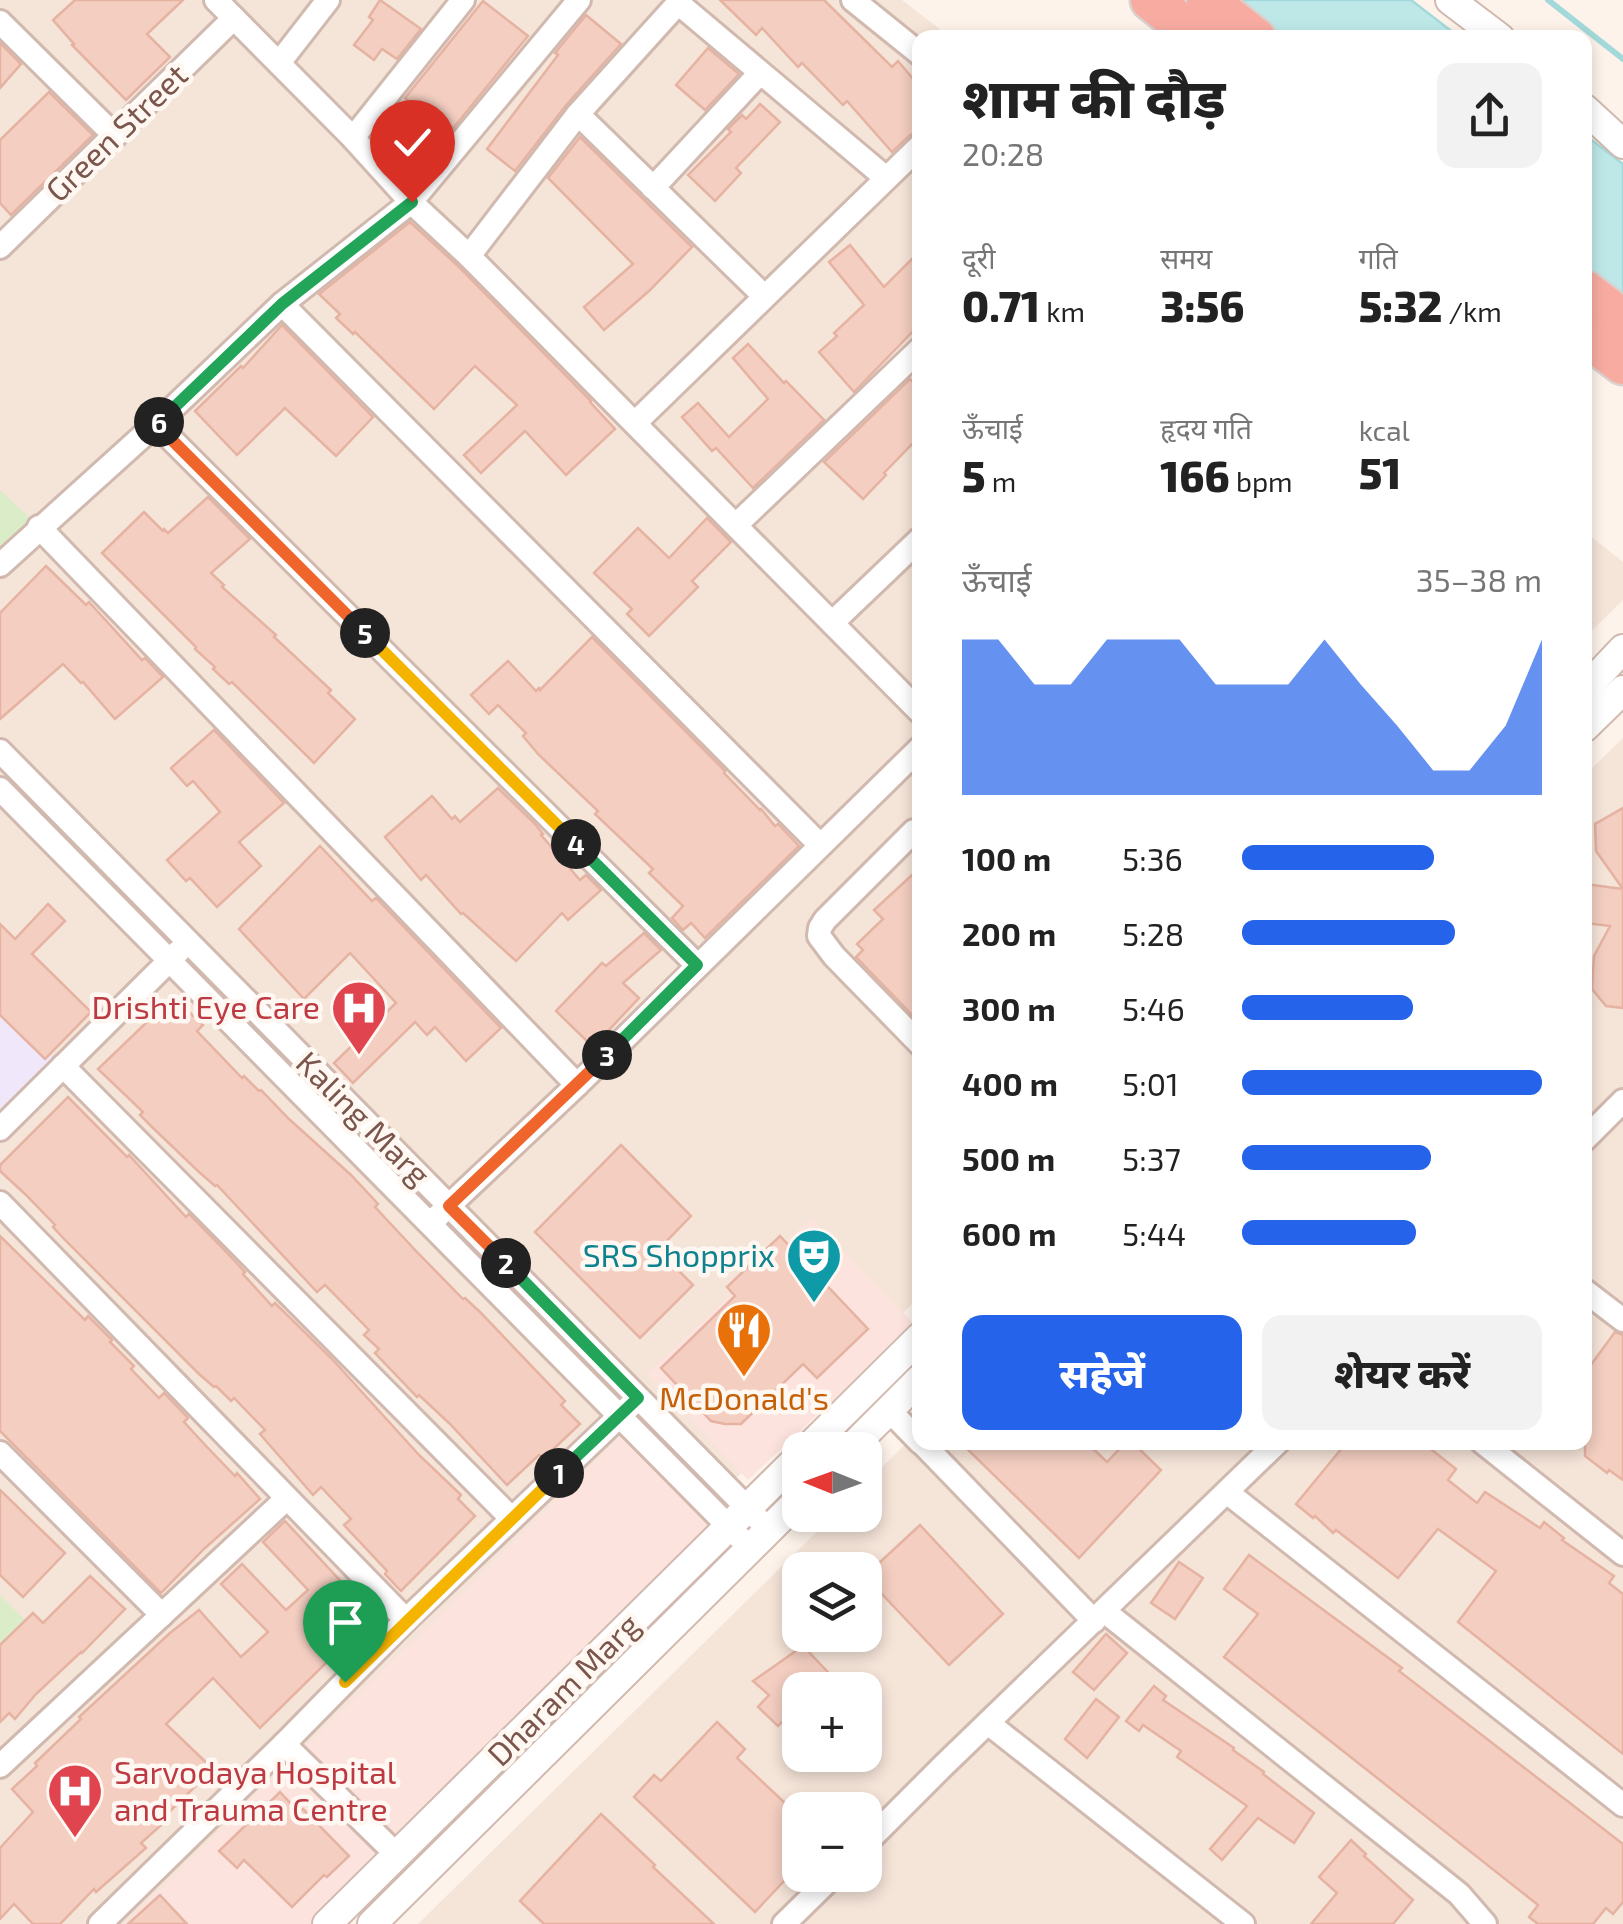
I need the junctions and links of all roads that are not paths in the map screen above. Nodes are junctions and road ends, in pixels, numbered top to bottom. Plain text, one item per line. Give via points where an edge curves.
1 (216, 0) edge
2 (328, 0) edge
3 (463, 0) edge
4 (578, 0) edge
5 (853, 0) edge
6 (1151, 0) edge
7 (1207, 0) edge
8 (1450, 0) edge
9 (679, 1) edge
10 (234, 18) junction
11 (0, 22) edge
12 (1189, 30) edge
13 (1245, 30) edge
14 (1489, 30) edge
15 (912, 48) edge
16 (279, 63) junction
17 (760, 73) junction
18 (578, 114) junction
19 (1592, 115) edge
20 (114, 136) junction
21 (352, 138) junction
22 (1623, 144) edge
23 (912, 154) edge
24 (886, 178) junction
25 (654, 188) junction
26 (412, 202) junction
27 (0, 247) edge
28 (469, 256) junction
29 (764, 296) junction
30 (1592, 296) edge
31 (282, 304) junction
32 (1623, 320) edge
33 (1592, 340) edge
34 (912, 357) edge
35 (1623, 364) edge
36 (156, 424) junction
37 (635, 424) junction
38 (736, 526) junction
39 (40, 527) junction
40 (912, 547) edge
41 (0, 565) edge
42 (832, 623) junction
43 (1623, 649) edge
44 (1592, 682) edge
45 (1623, 690) edge
46 (912, 704) edge
47 (1592, 719) edge
48 (0, 751) edge
49 (912, 756) edge
50 (34, 785) junction
51 (5, 804) edge
52 (912, 833) edge
53 (820, 846) junction
54 (188, 942) junction
55 (170, 960) junction
56 (697, 965) junction
57 (912, 1036) edge
58 (64, 1066) junction
59 (576, 1086) junction
60 (1623, 1101) edge
61 (0, 1129) edge
62 (1592, 1132) edge
63 (0, 1202) edge
64 (449, 1206) junction
65 (430, 1224) junction
66 (1592, 1296) edge
67 (1623, 1320) edge
68 (912, 1345) edge
69 (912, 1386) edge
70 (638, 1398) junction
71 (889, 1410) junction
72 (620, 1416) junction
73 (824, 1432) edge
74 (867, 1432) edge
75 (912, 1434) edge
76 (928, 1450) edge
77 (1270, 1450) edge
78 (1492, 1450) edge
79 (0, 1453) edge
80 (782, 1474) edge
81 (1228, 1493) junction
82 (286, 1499) junction
83 (782, 1516) edge
84 (511, 1518) junction
85 (738, 1518) junction
86 (760, 1539) junction
87 (1623, 1554) edge
88 (162, 1615) junction
89 (1099, 1616) junction
90 (406, 1620) junction
91 (988, 1724) junction
92 (284, 1744) junction
93 (0, 1766) edge
94 (1623, 1805) edge
95 (882, 1827) edge
96 (396, 1855) junction
97 (817, 1892) edge
98 (100, 1924) edge
99 (326, 1924) edge
100 (372, 1924) edge
101 (784, 1924) edge
102 (1242, 1924) edge
103 (1484, 1924) edge

1 - 10 street
2 - 16 street
3 - 21 street
4 - 26 street
5 - 15 street
6 - 12 highway
7 - 13 highway
8 - 14 street
9 - 17 street
9 - 18 street
10 - 16 street
10 - 20 street, Green Street
11 - 20 street
16 - 21 street
17 - 24 street
17 - 25 street
18 - 25 street
18 - 28 street
19 - 22 street
20 - 27 street, Green Street
21 - 26 street
23 - 24 street
24 - 29 street
25 - 29 street
26 - 28 street
26 - 31 street
28 - 37 street
29 - 37 street
30 - 32 highway
31 - 36 street
31 - 53 street
33 - 35 highway
34 - 38 street
36 - 39 street
36 - 56 street
37 - 38 street
38 - 42 street
39 - 41 street
39 - 59 street
40 - 42 street
42 - 46 street
43 - 44 street
45 - 47 street
48 - 50 street, Kaling Marg
49 - 53 street
50 - 51 street
50 - 54 street, Kaling Marg
51 - 55 street, Kaling Marg
52 - 57 street via 825,920 819,936
53 - 56 street
54 - 55 street
54 - 64 street, Kaling Marg
55 - 58 street
55 - 65 street, Kaling Marg
56 - 59 street
58 - 61 street
58 - 84 street
59 - 64 street
60 - 62 street
63 - 82 street
64 - 65 street
64 - 70 street, Kaling Marg
65 - 72 street, Kaling Marg
66 - 67 street
68 - 73 street
69 - 71 street
70 - 72 street
70 - 85 street, Kaling Marg
71 - 74 street
71 - 75 street
72 - 84 street
72 - 85 street, Kaling Marg
76 - 89 street
77 - 81 street
78 - 87 street
79 - 88 street
80 - 85 street, Dharam Marg
81 - 89 street
81 - 94 street
82 - 88 street
82 - 90 street
83 - 86 street, Dharam Marg
84 - 90 street
85 - 86 street, Kaling Marg
85 - 96 street, Dharam Marg
86 - 100 street, Dharam Marg
88 - 93 street
89 - 91 street
89 - 103 street via 1459,1894
90 - 92 street
91 - 95 street
91 - 102 street
92 - 96 street
92 - 98 street
96 - 99 street, Dharam Marg
97 - 101 street

